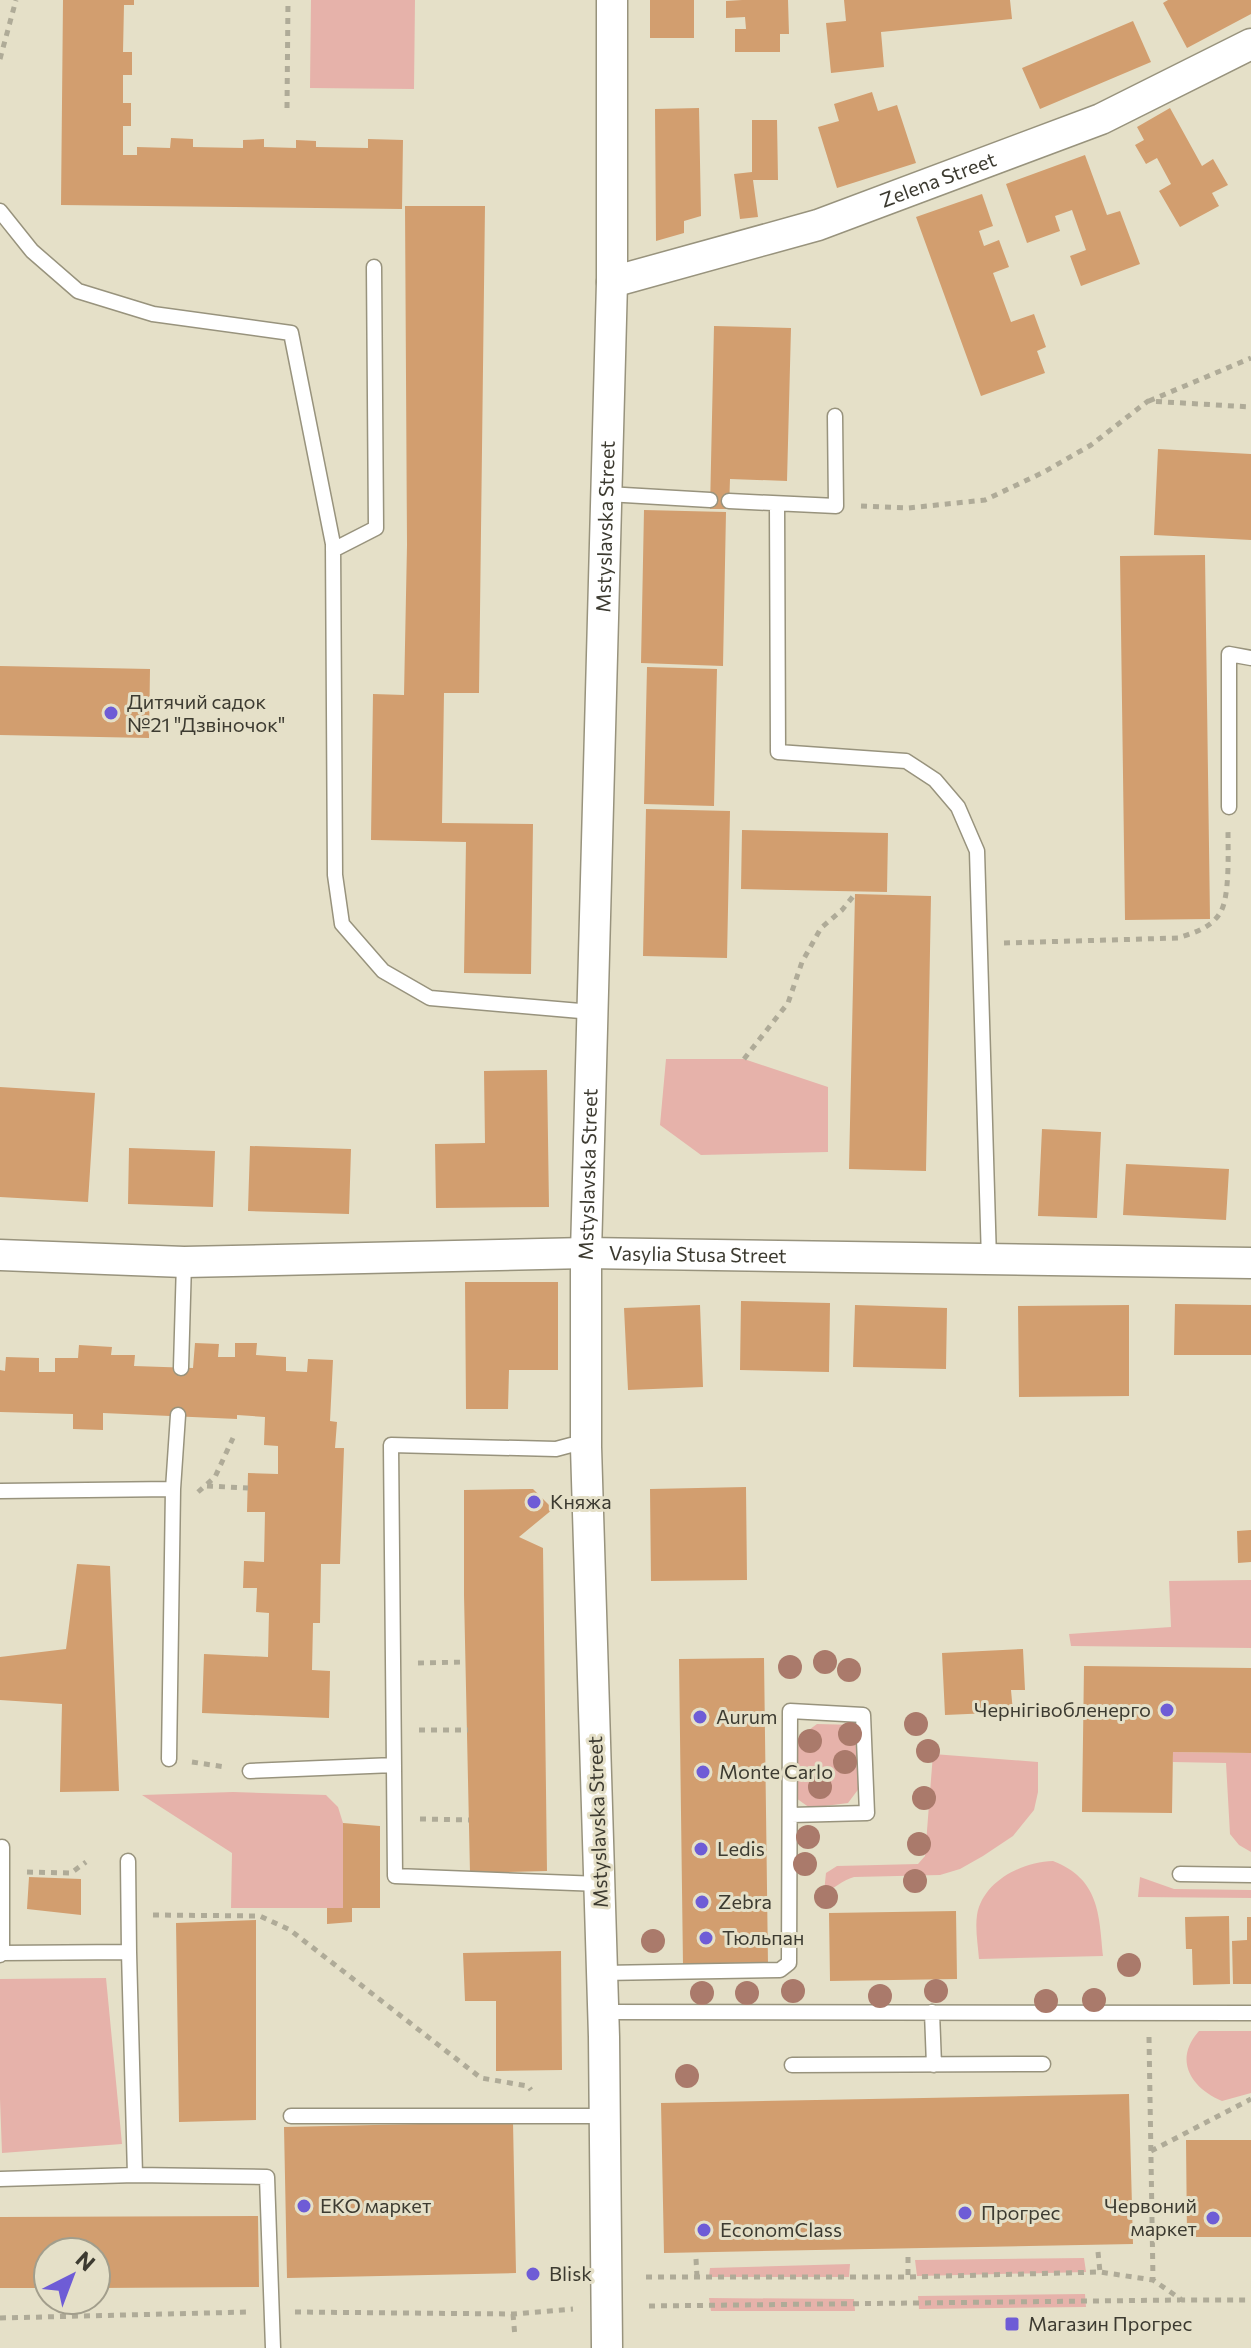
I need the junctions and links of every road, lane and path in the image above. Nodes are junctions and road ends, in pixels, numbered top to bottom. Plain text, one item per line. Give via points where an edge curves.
1 (16, 0) edge
2 (288, 0) edge
3 (612, 0) edge
4 (1251, 44) edge
5 (0, 59) edge
6 (287, 108) dead end
7 (0, 211) edge
8 (374, 267) dead end
9 (612, 282) junction
10 (1251, 358) edge
11 (1148, 401) junction
12 (1251, 407) edge
13 (835, 416) dead end
14 (607, 494) junction
15 (710, 500) dead end
16 (729, 501) dead end
17 (777, 504) junction
18 (836, 506) junction
19 (333, 550) junction
20 (1251, 658) edge
21 (1229, 807) joint
22 (855, 894) dead end
23 (979, 944) junction
24 (592, 1012) junction
25 (744, 1059) dead end
26 (586, 1253) junction
27 (0, 1255) edge
28 (989, 1260) junction
29 (184, 1262) junction
30 (1251, 1263) edge
31 (181, 1368) dead end
32 (178, 1415) dead end
33 (233, 1438) dead end
34 (586, 1447) junction
35 (206, 1485) junction
36 (248, 1488) dead end
37 (173, 1489) junction
38 (0, 1491) edge
39 (466, 1662) dead end
40 (393, 1664) junction
41 (394, 1730) junction
42 (468, 1730) dead end
43 (169, 1759) joint
44 (394, 1765) junction
45 (250, 1771) joint
46 (791, 1815) junction
47 (395, 1819) junction
48 (469, 1820) dead end
49 (2, 1847) dead end
50 (128, 1861) dead end
51 (86, 1862) dead end
52 (1, 1872) edge
53 (1180, 1874) dead end
54 (1251, 1875) edge
55 (600, 1884) junction
56 (128, 1915) junction
57 (129, 1952) junction
58 (1, 1954) edge
59 (602, 1973) junction
60 (602, 2012) junction
61 (932, 2012) junction
62 (1148, 2013) junction
63 (1251, 2013) edge
64 (1043, 2064) dead end
65 (792, 2065) dead end
66 (934, 2065) junction
67 (1251, 2099) edge
68 (291, 2116) dead end
69 (552, 2116) junction
70 (605, 2116) junction
71 (1151, 2151) junction
72 (135, 2175) junction
73 (0, 2179) edge
74 (1098, 2252) dead end
75 (908, 2257) dead end
76 (696, 2259) dead end
77 (1100, 2272) junction
78 (646, 2277) dead end
79 (697, 2277) junction
80 (908, 2277) junction
81 (1153, 2280) junction
82 (1182, 2300) junction
83 (1251, 2300) edge
84 (649, 2306) dead end
85 (513, 2314) dead end
86 (515, 2337) dead end
87 (273, 2348) edge
88 (607, 2348) edge

1 - 5 path
2 - 6 path
3 - 9 street, Mstyslavska Street
4 - 9 street, Zelena Street via 1101,119 818,225
7 - 19 lane via 32,251 78,291 153,314 291,333
8 - 19 lane via 376,528
9 - 14 street, Mstyslavska Street
10 - 11 path
11 - 12 path
11 - 18 path via 1091,445 985,500 908,508
13 - 18 lane
14 - 15 lane
14 - 24 street, Mstyslavska Street
16 - 17 lane
17 - 18 lane
17 - 23 lane via 778,752 906,761 935,780 958,807 977,851
19 - 24 lane via 335,875 342,924 383,971 430,998
20 - 21 lane via 1229,654
21 - 23 path via 1221,912 1200,931 1178,938
22 - 25 path via 821,928 788,1003
23 - 28 lane
24 - 26 street, Mstyslavska Street
26 - 28 street, Vasylia Stusa Street
26 - 29 street, Vasylia Stusa Street
26 - 34 street, Mstyslavska Street
27 - 29 street, Vasylia Stusa Street
28 - 30 street, Vasylia Stusa Street
29 - 31 lane
32 - 37 lane
33 - 35 path
34 - 40 lane via 391,1445
34 - 55 street, Mstyslavska Street
35 - 36 path
35 - 37 path via 198,1492
37 - 38 lane
37 - 43 lane
39 - 40 path
40 - 41 lane
41 - 42 path
41 - 44 lane
43 - 45 path
44 - 45 lane
44 - 47 lane
46 - 46 lane via 790,1711 863,1715 867,1813
46 - 59 lane via 789,1963 780,1970
47 - 48 path
47 - 55 lane via 395,1876
49 - 52 lane
50 - 56 lane
51 - 52 path via 71,1873
52 - 58 lane
53 - 54 lane
55 - 59 street, Mstyslavska Street
56 - 57 lane
56 - 69 path via 260,1916 290,1930 481,2078 528,2086
57 - 58 lane
57 - 72 lane
59 - 60 street, Mstyslavska Street
60 - 61 lane
60 - 70 street, Mstyslavska Street
61 - 62 lane
61 - 66 lane
62 - 63 lane
62 - 71 path
64 - 66 lane
65 - 66 lane
67 - 71 path
68 - 69 lane
69 - 70 lane
70 - 88 street, Mstyslavska Street
71 - 81 path
72 - 73 lane
72 - 87 lane via 267,2177
74 - 77 path
75 - 80 path
76 - 79 path
77 - 80 path
77 - 81 path
78 - 79 path
79 - 80 path
81 - 82 path
82 - 83 path
82 - 84 path
85 - 86 path

